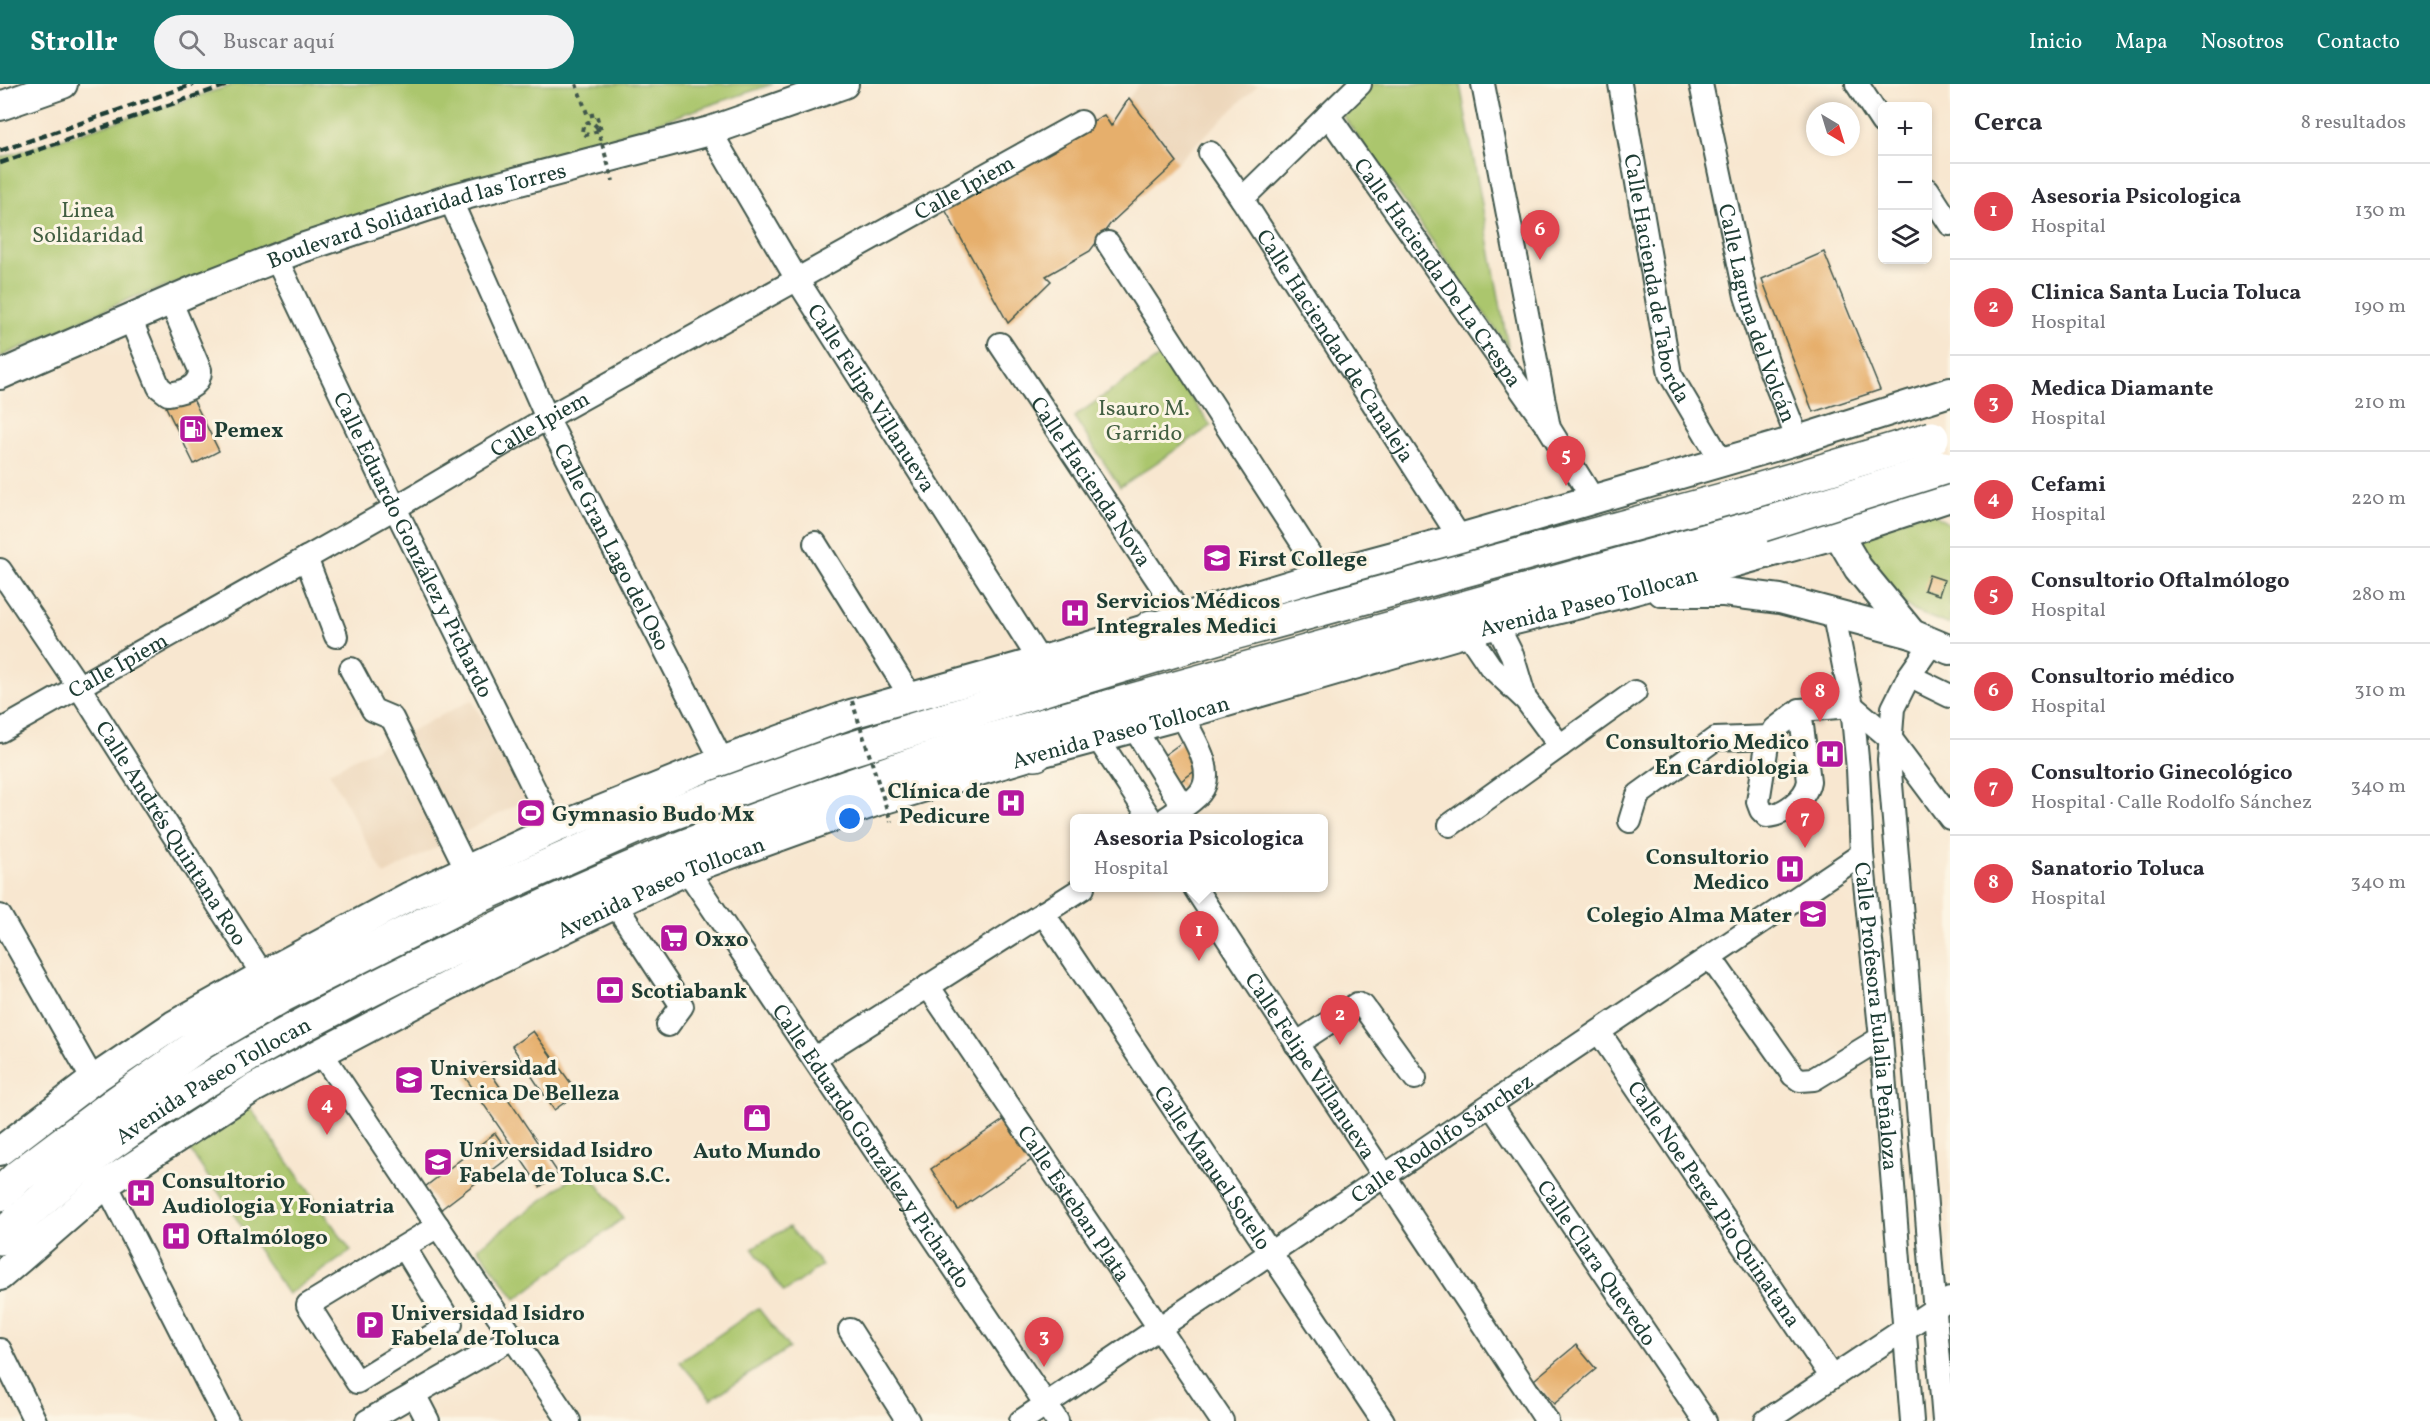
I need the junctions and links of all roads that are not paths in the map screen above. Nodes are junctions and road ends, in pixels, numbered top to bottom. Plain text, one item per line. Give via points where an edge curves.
1 (63, 84) edge
2 (844, 84) edge
3 (1360, 84) edge
4 (1483, 84) edge
5 (1620, 84) edge
6 (1701, 84) edge
7 (1857, 84) edge
8 (0, 106) edge
9 (1328, 115) junction
10 (1878, 116) edge
11 (1081, 122) dead end
12 (710, 131) junction
13 (1210, 153) dead end
14 (1932, 196) edge
15 (450, 199) junction
16 (1242, 199) junction
17 (1950, 224) edge
18 (1108, 243) dead end
19 (276, 258) junction
20 (798, 280) junction
21 (170, 300) junction
22 (129, 318) junction
23 (1000, 344) dead end
24 (0, 375) edge
25 (1950, 392) edge
26 (547, 418) junction
27 (1848, 425) junction
28 (1549, 428) junction
29 (1941, 435) edge
30 (1798, 440) junction
31 (1722, 462) junction
32 (1945, 491) edge
33 (1593, 499) junction
34 (394, 508) junction
35 (1838, 534) junction
36 (1461, 538) junction
37 (815, 543) dead end
38 (306, 558) junction
39 (0, 570) edge
40 (1323, 575) junction
41 (1624, 593) junction
42 (1833, 611) junction
43 (1183, 618) junction
44 (1497, 625) junction
45 (1151, 627) junction
46 (1467, 632) junction
47 (336, 636) dead end
48 (1219, 638) junction
49 (1112, 639) joint
50 (1932, 642) edge
51 (351, 669) dead end
52 (1047, 674) junction
53 (1910, 676) junction
54 (1198, 681) junction
55 (79, 687) junction
56 (1635, 692) dead end
57 (1950, 696) edge
58 (911, 697) junction
59 (1526, 700) junction
60 (1852, 706) junction
61 (1800, 710) junction
62 (1182, 715) junction
63 (1139, 725) junction
64 (0, 730) edge
65 (1770, 737) junction
66 (1097, 738) junction
67 (1891, 739) junction
68 (968, 746) junction
69 (1560, 746) junction
70 (1036, 754) junction
71 (722, 761) junction
72 (1858, 769) junction
73 (1890, 776) junction
74 (1175, 813) edge
75 (1147, 814) edge
76 (1950, 818) edge
77 (1630, 821) dead end
78 (1450, 825) dead end
79 (554, 829) junction
80 (1862, 854) junction
81 (466, 870) junction
82 (687, 870) junction
83 (1077, 892) edge
84 (1198, 892) edge
85 (615, 904) junction
86 (1043, 913) junction
87 (0, 916) edge
88 (1710, 957) junction
89 (262, 975) junction
90 (928, 986) junction
91 (668, 1025) dead end
92 (1599, 1032) junction
93 (1881, 1038) junction
94 (1296, 1044) junction
95 (320, 1051) junction
96 (815, 1058) junction
97 (1415, 1078) dead end
98 (93, 1080) junction
99 (1491, 1105) junction
100 (0, 1151) edge
101 (1386, 1176) junction
102 (106, 1184) junction
103 (0, 1194) edge
104 (438, 1226) junction
105 (0, 1238) edge
106 (404, 1247) junction
107 (1270, 1254) junction
108 (0, 1276) edge
109 (1942, 1304) edge
110 (1160, 1328) junction
111 (1905, 1328) junction
112 (850, 1330) dead end
113 (513, 1337) junction
114 (0, 1350) edge
115 (1831, 1376) junction
116 (414, 1394) junction
117 (1052, 1413) edge
118 (35, 1421) edge
119 (227, 1421) edge
120 (367, 1421) edge
121 (428, 1421) edge
122 (569, 1421) edge
123 (908, 1421) edge
124 (1021, 1421) edge
125 (1222, 1421) edge
126 (1383, 1421) edge
127 (1547, 1421) edge
128 (1705, 1421) edge
129 (1766, 1421) edge
130 (1912, 1421) edge
131 (1944, 1421) edge

1 - 8 main road
2 - 12 main road, Boulevard Solidaridad las Torres
3 - 9 street
4 - 28 street
5 - 31 street, Calle Hacienda de Taborda via 1670,374
6 - 30 street, Calle Laguna del Volcán via 1746,296
7 - 10 street
9 - 16 street
9 - 28 street, Calle Hacienda De La Crespa
11 - 20 street, Calle Ipiem
12 - 15 main road, Boulevard Solidaridad las Torres
12 - 20 street, Calle Felipe Villanueva
13 - 16 street, Calle Haciendad de Canaleja
14 - 17 street
15 - 19 main road, Boulevard Solidaridad las Torres
15 - 26 street, Calle Gran Lago del Oso
16 - 36 street, Calle Haciendad de Canaleja
18 - 40 street
19 - 21 main road, Boulevard Solidaridad las Torres
19 - 34 street, Calle Eduardo González y Pichardo
20 - 26 street, Calle Ipiem
20 - 52 street, Calle Felipe Villanueva
21 - 22 main road, Boulevard Solidaridad las Torres
21 - 22 street via 200,370 194,386 180,393 168,394 159,387
22 - 24 main road, Boulevard Solidaridad las Torres
23 - 43 street, Calle Hacienda Nova
25 - 27 main road
26 - 34 street, Calle Ipiem
26 - 71 street, Calle Gran Lago del Oso
27 - 30 main road
27 - 32 main road
28 - 33 street, Calle Hacienda De La Crespa
29 - 48 highway, Avenida Paseo Tollocan, bridge via 1744,494
30 - 31 main road
30 - 35 main road, Calle Laguna del Volcán
31 - 33 main road
32 - 35 main road, Avenida Paseo Tollocan
32 - 54 highway, Avenida Paseo Tollocan, bridge via 1762,525
33 - 36 main road
34 - 38 street, Calle Ipiem
34 - 79 street, Calle Eduardo González y Pichardo
35 - 41 main road, Avenida Paseo Tollocan
35 - 50 main road, Calle Laguna del Volcán via 1871,586
36 - 40 main road
37 - 58 street
38 - 47 street
38 - 55 street, Calle Ipiem
39 - 55 street, Calle Andrés Quintana Roo
40 - 43 main road
41 - 42 main road via 1724,592
41 - 44 main road, Avenida Paseo Tollocan
42 - 50 main road
42 - 60 street, Calle Profesora Eulalia Peñaloza
43 - 45 main road
44 - 46 main road, Avenida Paseo Tollocan
44 - 59 street via 1512,654
45 - 48 highway
45 - 49 main road
46 - 59 street via 1490,666
46 - 62 main road, Avenida Paseo Tollocan
48 - 52 highway, Avenida Paseo Tollocan
49 - 52 highway
50 - 53 street, Calle Profesora Eulalia Peñaloza
51 - 81 street via 373,710 392,718
52 - 58 main road, Avenida Paseo Tollocan
52 - 103 highway, Avenida Paseo Tollocan via 642,824 475,898 283,995 201,1043
53 - 57 street
53 - 67 street, Calle Profesora Eulalia Peñaloza via 1893,708
54 - 63 highway
54 - 68 highway, Avenida Paseo Tollocan
55 - 64 street, Calle Ipiem
55 - 89 street, Calle Andrés Quintana Roo
56 - 69 street
58 - 71 main road, Avenida Paseo Tollocan
59 - 69 street
60 - 61 street
60 - 67 street
60 - 72 street, Calle Profesora Eulalia Peñaloza
61 - 65 street
61 - 65 street via 1807,791 1776,816 1767,816 1758,802
62 - 63 main road, Avenida Paseo Tollocan
62 - 74 street via 1203,758 1206,779 1199,795
63 - 66 main road, Avenida Paseo Tollocan
63 - 74 street
65 - 77 street via 1715,739 1638,795
66 - 70 main road, Avenida Paseo Tollocan
66 - 75 street
67 - 73 street, Calle Profesora Eulalia Peñaloza
67 - 76 street
68 - 70 highway
68 - 105 highway, Avenida Paseo Tollocan via 663,855 375,987 189,1091 112,1143
69 - 78 street
70 - 82 main road, Avenida Paseo Tollocan via 875,802
71 - 79 main road, Avenida Paseo Tollocan
72 - 73 street
72 - 80 street, Calle Profesora Eulalia Peñaloza
73 - 109 street, Calle Profesora Eulalia Peñaloza
79 - 81 main road, Avenida Paseo Tollocan
80 - 88 street, Calle Rodolfo Sánchez
80 - 93 street, Calle Profesora Eulalia Peñaloza
81 - 89 main road, Avenida Paseo Tollocan
82 - 85 main road, Avenida Paseo Tollocan
82 - 96 street, Calle Eduardo González y Pichardo
83 - 86 street
84 - 94 street, Calle Felipe Villanueva
85 - 91 street via 682,1006
85 - 95 main road, Avenida Paseo Tollocan
86 - 90 street
86 - 107 street, Calle Manuel Sotelo
87 - 98 street
88 - 92 street, Calle Rodolfo Sánchez
88 - 93 street via 1793,1076 1800,1080 1814,1079
89 - 98 main road, Avenida Paseo Tollocan via 174,1025
90 - 96 street
90 - 110 street, Calle Esteban Plata
92 - 99 street, Calle Rodolfo Sánchez
92 - 115 street, Calle Noe Perez Pio Quinatana
93 - 111 street, Calle Profesora Eulalia Peñaloza
94 - 97 street via 1357,1004 1364,1006
94 - 101 street, Calle Felipe Villanueva
95 - 102 main road, Avenida Paseo Tollocan via 252,1089
95 - 104 street
96 - 117 street, Calle Eduardo González y Pichardo
98 - 100 main road, Avenida Paseo Tollocan
99 - 101 street, Calle Rodolfo Sánchez
99 - 128 street, Calle Clara Quevedo
101 - 107 street, Calle Rodolfo Sánchez
101 - 127 street, Calle Felipe Villanueva
102 - 108 main road, Avenida Paseo Tollocan
102 - 119 street
104 - 106 street
104 - 113 street
106 - 106 street via 308,1305 357,1382 451,1324
107 - 110 street, Calle Rodolfo Sánchez
107 - 126 street, Calle Manuel Sotelo
109 - 111 street
109 - 131 street, Calle Profesora Eulalia Peñaloza
110 - 117 street, Calle Rodolfo Sánchez
110 - 125 street, Calle Esteban Plata
111 - 115 street
111 - 130 street, Calle Profesora Eulalia Peñaloza
112 - 123 street
113 - 116 street
113 - 122 street
114 - 118 street
115 - 129 street
116 - 120 street
116 - 121 street
117 - 124 street, Calle Rodolfo Sánchez

